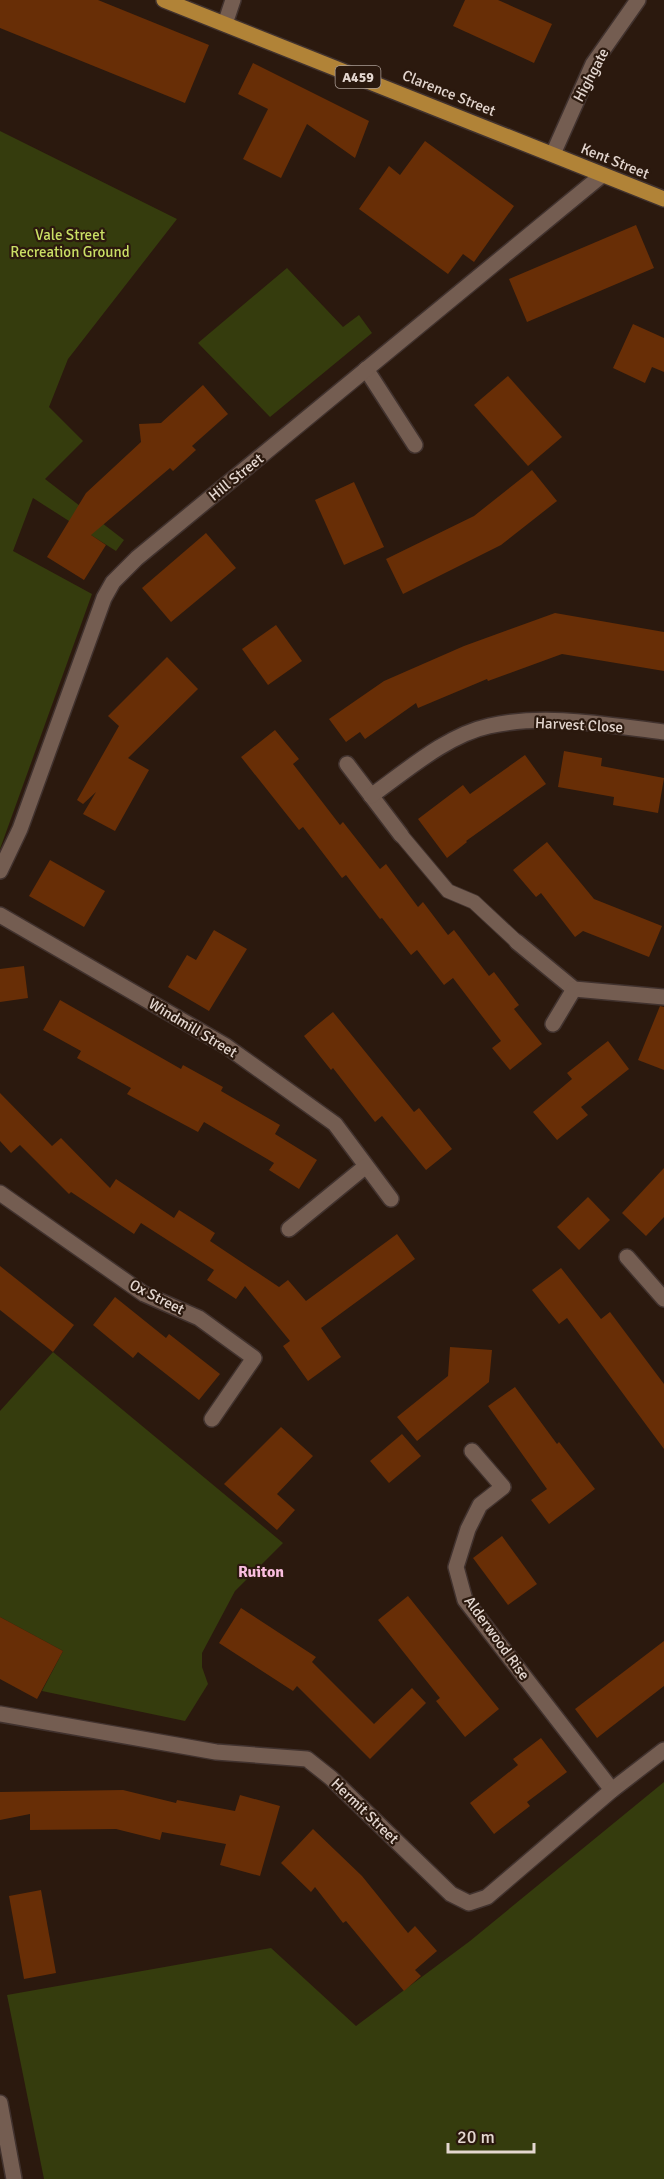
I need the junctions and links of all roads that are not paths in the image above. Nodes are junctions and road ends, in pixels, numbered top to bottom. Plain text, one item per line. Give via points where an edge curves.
1 (164, 0) edge
2 (233, 0) edge
3 (638, 0) edge
4 (225, 24) junction
5 (553, 154) junction
6 (601, 176) junction
7 (664, 199) edge
8 (366, 369) junction
9 (414, 445) dead end
10 (664, 732) edge
11 (347, 764) dead end
12 (371, 796) junction
13 (401, 835) joint
14 (0, 871) edge
15 (0, 915) edge
16 (517, 942) joint
17 (574, 989) junction
18 (664, 997) edge
19 (553, 1024) dead end
20 (366, 1166) junction
21 (0, 1193) edge
22 (391, 1199) dead end
23 (290, 1229) dead end
24 (627, 1257) dead end
25 (662, 1292) edge
26 (212, 1419) dead end
27 (472, 1451) dead end
28 (0, 1714) edge
29 (664, 1750) edge
30 (612, 1790) junction
31 (0, 2103) edge
32 (14, 2179) edge

1 - 4 main road, Clarence Street / A459
2 - 4 street
3 - 5 street, Highgate via 593,64
4 - 5 main road, Clarence Street / A459
5 - 6 main road, Kent Street / A459
6 - 7 main road, Kent Street / A459
6 - 8 street, Hill Street
8 - 9 street
8 - 14 street, Hill Street via 112,582 20,829
10 - 12 street, Harvest Close via 548,721 488,726 438,748
11 - 12 street
12 - 13 street
13 - 16 lane via 448,891 474,902
15 - 20 street, Windmill Street via 226,1046 335,1124
16 - 17 street
17 - 18 street
17 - 19 street
20 - 22 street, Windmill Street
20 - 23 street
21 - 26 street, Ox Street via 144,1294 199,1318 254,1358
24 - 25 street
27 - 30 street, Alderwood Rise via 503,1487 480,1505 468,1529 456,1567 465,1600
28 - 30 street, Hermit Street via 216,1752 307,1759 451,1894 469,1903 487,1897
29 - 30 street, Hermit Street
31 - 32 street

